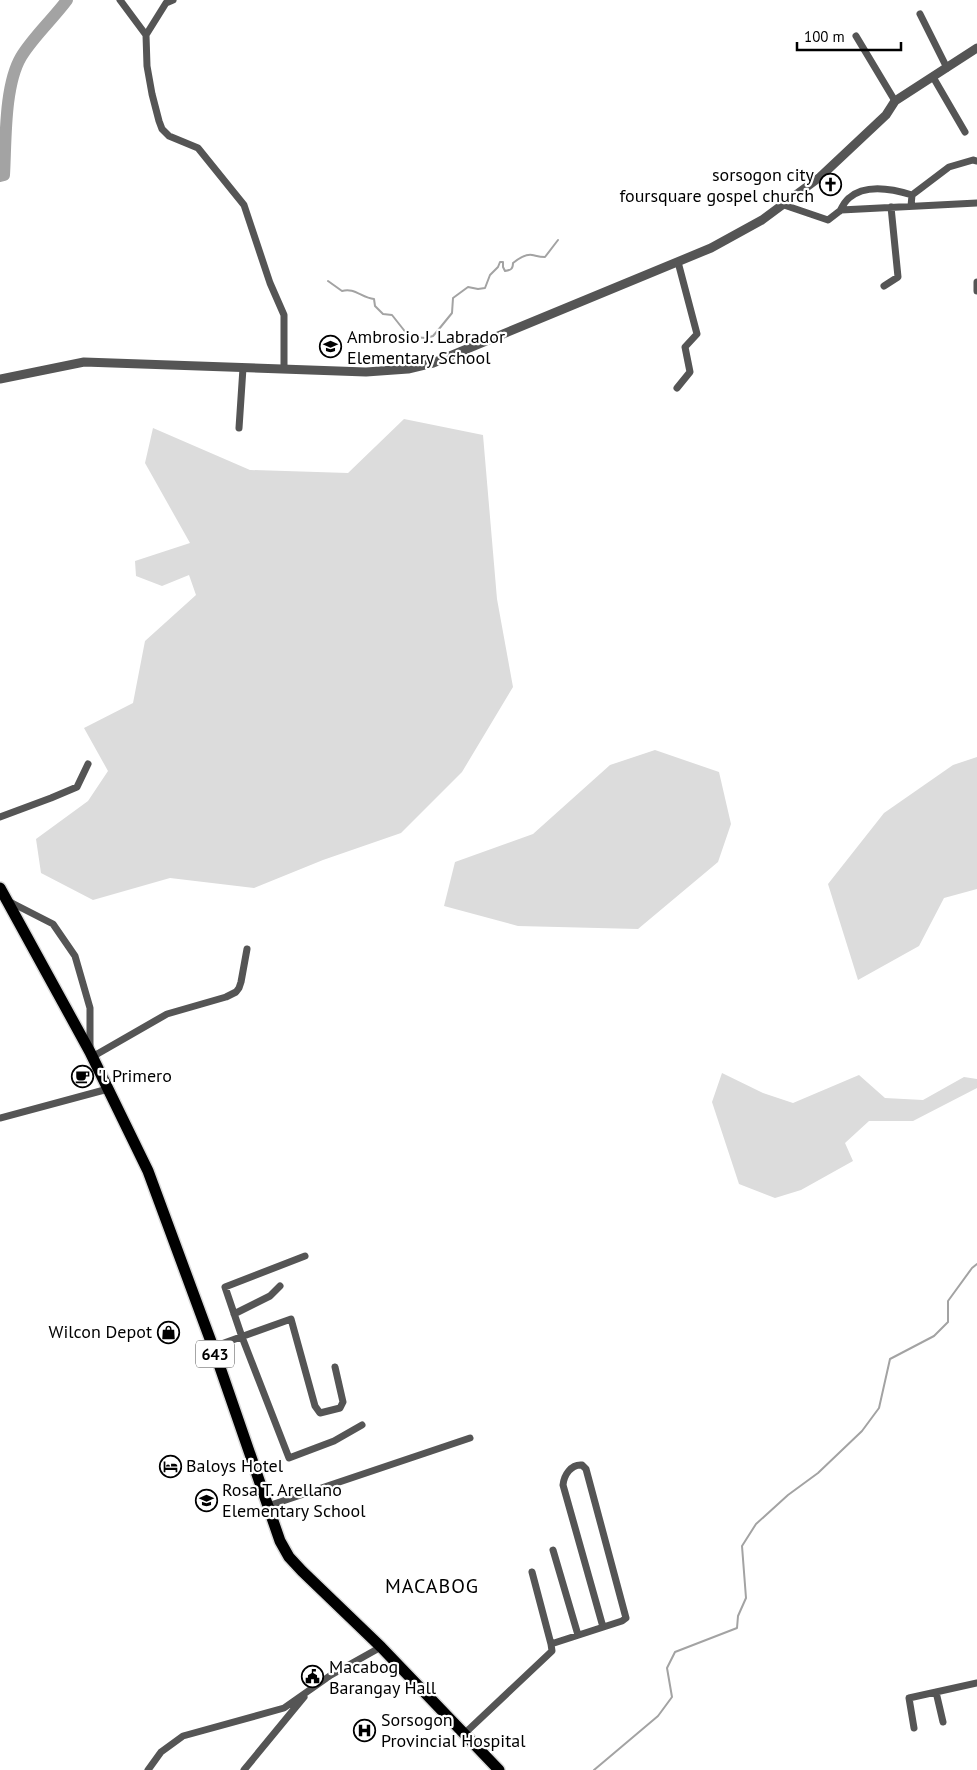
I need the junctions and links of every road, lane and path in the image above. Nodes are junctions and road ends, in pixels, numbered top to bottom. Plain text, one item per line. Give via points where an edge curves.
1 (120, 0) edge
2 (172, 0) edge
3 (920, 14) dead end
4 (146, 35) junction
5 (856, 36) dead end
6 (977, 48) edge
7 (947, 68) junction
8 (933, 77) junction
9 (895, 101) junction
10 (965, 132) dead end
11 (977, 161) edge
12 (912, 194) junction
13 (977, 202) edge
14 (784, 205) junction
15 (911, 206) junction
16 (891, 207) junction
17 (840, 211) junction
18 (678, 262) junction
19 (977, 282) edge
20 (884, 286) dead end
21 (977, 291) edge
22 (243, 368) junction
23 (284, 369) junction
24 (0, 379) edge
25 (678, 388) dead end
26 (240, 428) dead end
27 (88, 764) dead end
28 (0, 816) edge
29 (0, 888) edge
30 (8, 900) junction
31 (247, 949) dead end
32 (91, 1054) junction
33 (108, 1089) junction
34 (0, 1118) edge
35 (305, 1256) dead end
36 (280, 1286) dead end
37 (234, 1314) junction
38 (242, 1337) junction
39 (213, 1347) junction
40 (335, 1367) dead end
41 (362, 1425) dead end
42 (470, 1438) dead end
43 (268, 1506) junction
44 (553, 1550) dead end
45 (532, 1572) dead end
46 (603, 1627) junction
47 (578, 1635) junction
48 (551, 1644) junction
49 (381, 1647) junction
50 (977, 1683) edge
51 (310, 1689) junction
52 (936, 1692) junction
53 (943, 1722) dead end
54 (914, 1728) dead end
55 (464, 1734) junction
56 (148, 1770) edge
57 (244, 1770) edge
58 (499, 1770) edge

1 - 4 street
2 - 4 street via 166,3
3 - 7 street
4 - 23 street via 147,66 162,130 198,148 244,204 284,316
5 - 9 street
6 - 7 street
7 - 8 street
8 - 9 street
8 - 10 street
9 - 14 street via 886,115 820,177
11 - 12 street via 949,167
12 - 15 street
12 - 17 street via 882,188 864,190 848,198
13 - 15 street
14 - 17 street via 828,220
14 - 18 street via 710,248
15 - 16 street
16 - 17 street
16 - 20 street via 898,277
18 - 23 street via 433,363 408,369 366,372
18 - 25 street via 697,334 684,348 690,372
19 - 21 street
22 - 23 street
22 - 24 street via 84,362
22 - 26 street
27 - 28 street via 77,787
29 - 30 highway, 643
30 - 32 highway, 643
30 - 32 street via 53,924 75,956 90,1008
31 - 32 street via 236,992 167,1014
32 - 33 highway, 643
33 - 34 street
33 - 39 highway, 643 via 148,1171
35 - 37 street via 225,1287
36 - 37 street via 270,1296
37 - 38 street
38 - 39 street
38 - 40 street via 291,1319 315,1406 320,1412 340,1408 343,1402
38 - 41 street via 290,1458 334,1441
39 - 43 highway, 643
42 - 43 street
43 - 49 highway, 643 via 280,1541 290,1557
44 - 47 street
45 - 48 street
46 - 46 street via 563,1485 568,1471 578,1464 586,1469 626,1612 622,1621
46 - 47 street
47 - 48 street
48 - 55 street via 552,1650
49 - 51 street
49 - 55 highway, 643
50 - 52 street
51 - 56 street via 284,1708 183,1736 161,1752
51 - 57 street
52 - 53 street
52 - 54 street via 909,1698
55 - 58 highway, 643

